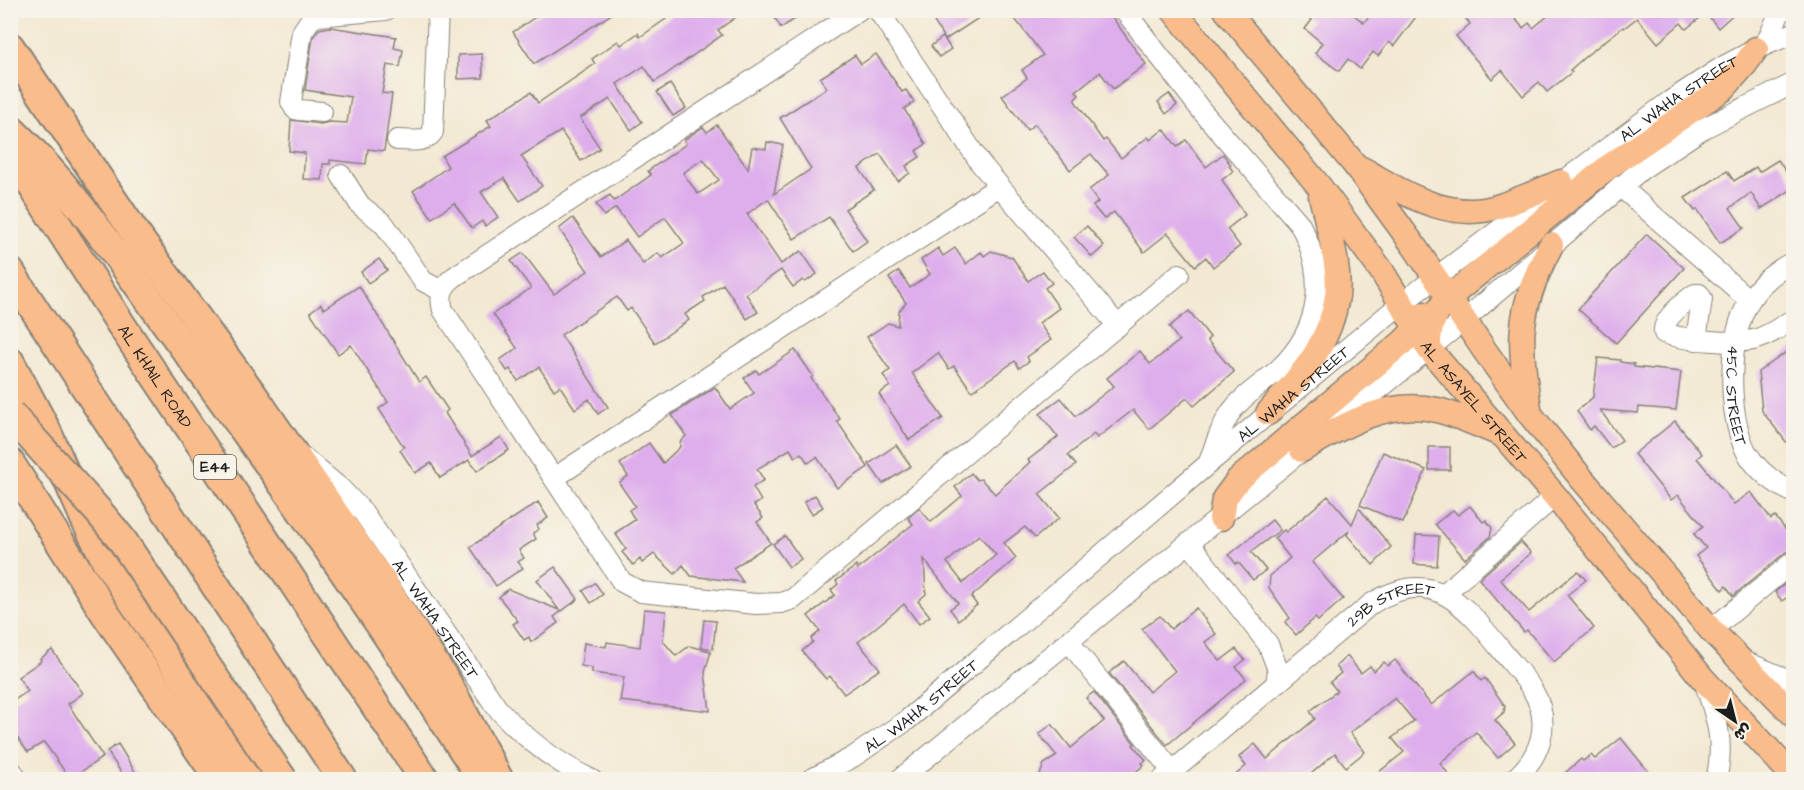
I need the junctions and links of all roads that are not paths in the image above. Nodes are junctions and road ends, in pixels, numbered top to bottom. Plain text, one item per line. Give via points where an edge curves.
1 (386, 10) edge
2 (438, 10) edge
3 (859, 10) edge
4 (878, 10) edge
5 (1124, 10) edge
6 (1173, 10) edge
7 (1226, 10) edge
8 (1781, 10) edge
9 (1794, 33) edge
10 (10, 47) edge
11 (1760, 47) junction
12 (1794, 82) edge
13 (322, 112) dead end
14 (10, 129) edge
15 (397, 140) dead end
16 (10, 151) edge
17 (1355, 165) junction
18 (341, 175) dead end
19 (1561, 182) junction
20 (1319, 186) junction
21 (1620, 186) junction
22 (998, 187) junction
23 (1551, 245) junction
24 (1793, 262) edge
25 (10, 272) edge
26 (1179, 274) dead end
27 (1436, 278) junction
28 (442, 291) junction
29 (1448, 298) junction
30 (1749, 300) junction
31 (1402, 303) junction
32 (1794, 319) edge
33 (1463, 321) junction
34 (1118, 326) junction
35 (1417, 328) junction
36 (1696, 340) dead end
37 (1736, 341) junction
38 (1429, 349) junction
39 (10, 362) edge
40 (1268, 413) junction
41 (1529, 413) junction
42 (10, 414) edge
43 (1502, 434) junction
44 (290, 449) junction
45 (1302, 450) junction
46 (10, 463) edge
47 (1208, 464) junction
48 (10, 476) edge
49 (554, 478) junction
50 (1794, 493) edge
51 (1555, 496) junction
52 (1221, 518) junction
53 (57, 535) junction
54 (1190, 544) junction
55 (1794, 561) edge
56 (1444, 594) junction
57 (1711, 630) junction
58 (1069, 642) junction
59 (1268, 644) junction
60 (1308, 657) junction
61 (1735, 657) junction
62 (1703, 678) junction
63 (1794, 682) edge
64 (1276, 684) junction
65 (1794, 715) edge
66 (10, 768) edge
67 (1167, 775) edge
68 (1794, 777) edge
69 (18, 780) edge
70 (220, 780) edge
71 (251, 780) edge
72 (284, 780) edge
73 (343, 780) edge
74 (425, 780) edge
75 (482, 780) edge
76 (499, 780) edge
77 (592, 780) edge
78 (810, 780) edge
79 (899, 780) edge
80 (1514, 780) edge
81 (1716, 780) edge

1 - 13 street via 318,16 306,25 291,102 295,109
2 - 15 street via 433,132 423,141
3 - 28 street via 454,277
4 - 22 street
5 - 47 street via 1201,110 1299,223 1316,269 1318,294 1301,342 1232,411
6 - 20 main road, AL ASAYEL STREET
7 - 17 main road, AL ASAYEL STREET
8 - 11 street
9 - 11 street, AL WAHA STREET
10 - 44 highway via 137,236
11 - 19 street, AL WAHA STREET via 1670,101
11 - 29 main road via 1724,89 1608,167
12 - 21 street via 1702,129
14 - 75 highway via 74,198 245,430 390,638
16 - 74 highway, AL KHAIL ROAD / E44
17 - 19 main road via 1415,199 1457,211 1499,207
17 - 27 main road, AL ASAYEL STREET
18 - 28 street via 360,205 384,224 423,280
19 - 27 street, AL WAHA STREET
20 - 31 main road, AL ASAYEL STREET
20 - 40 main road via 1337,295 1317,353
21 - 23 street
21 - 30 street
22 - 34 street
22 - 49 street
23 - 33 street
23 - 41 main road via 1530,289 1523,317 1521,349
24 - 30 street, 45C STREET via 1775,272
25 - 73 highway
26 - 34 street
27 - 29 main road, AL ASAYEL STREET
27 - 31 street, AL WAHA STREET
27 - 35 main road
28 - 49 street via 443,310
29 - 33 main road, AL ASAYEL STREET
29 - 38 main road via 1434,316
30 - 37 street, 45C STREET
31 - 35 main road, AL ASAYEL STREET
31 - 40 street, AL WAHA STREET
32 - 37 street via 1757,339
33 - 38 street
33 - 41 main road, AL ASAYEL STREET
34 - 49 street via 804,590 782,603 756,604 631,588 615,574
35 - 38 main road, AL ASAYEL STREET
35 - 52 main road via 1238,480 1224,499
36 - 37 street
37 - 50 street, 45C STREET via 1734,401 1746,451 1775,484
38 - 43 main road, AL ASAYEL STREET
38 - 45 street
39 - 71 highway via 107,562
40 - 47 street, AL WAHA STREET
41 - 57 main road, AL ASAYEL STREET
42 - 72 highway, bridge via 122,540
43 - 45 main road via 1435,410 1394,408 1342,427
43 - 51 main road, AL ASAYEL STREET
44 - 76 highway via 416,633
44 - 77 street, AL WAHA STREET via 316,467 363,512 497,708 542,751
45 - 52 street
46 - 53 highway
47 - 78 street, AL WAHA STREET via 906,721
48 - 53 street
51 - 56 street
51 - 62 main road, AL ASAYEL STREET
52 - 54 street
53 - 70 highway
54 - 58 street
54 - 59 street
55 - 57 street
56 - 60 street, 29B STREET via 1414,588 1384,596
56 - 80 street, 29B STREET via 1472,613 1533,690 1541,706 1541,742 1534,758
57 - 61 main road, AL ASAYEL STREET
58 - 67 street
58 - 79 street
59 - 60 street via 1290,656
59 - 64 street via 1278,670
60 - 64 street, 29B STREET
61 - 63 street
61 - 65 main road, AL ASAYEL STREET
62 - 68 main road, AL ASAYEL STREET
62 - 81 street via 1720,732
64 - 67 street, 29B STREET
66 - 69 street

